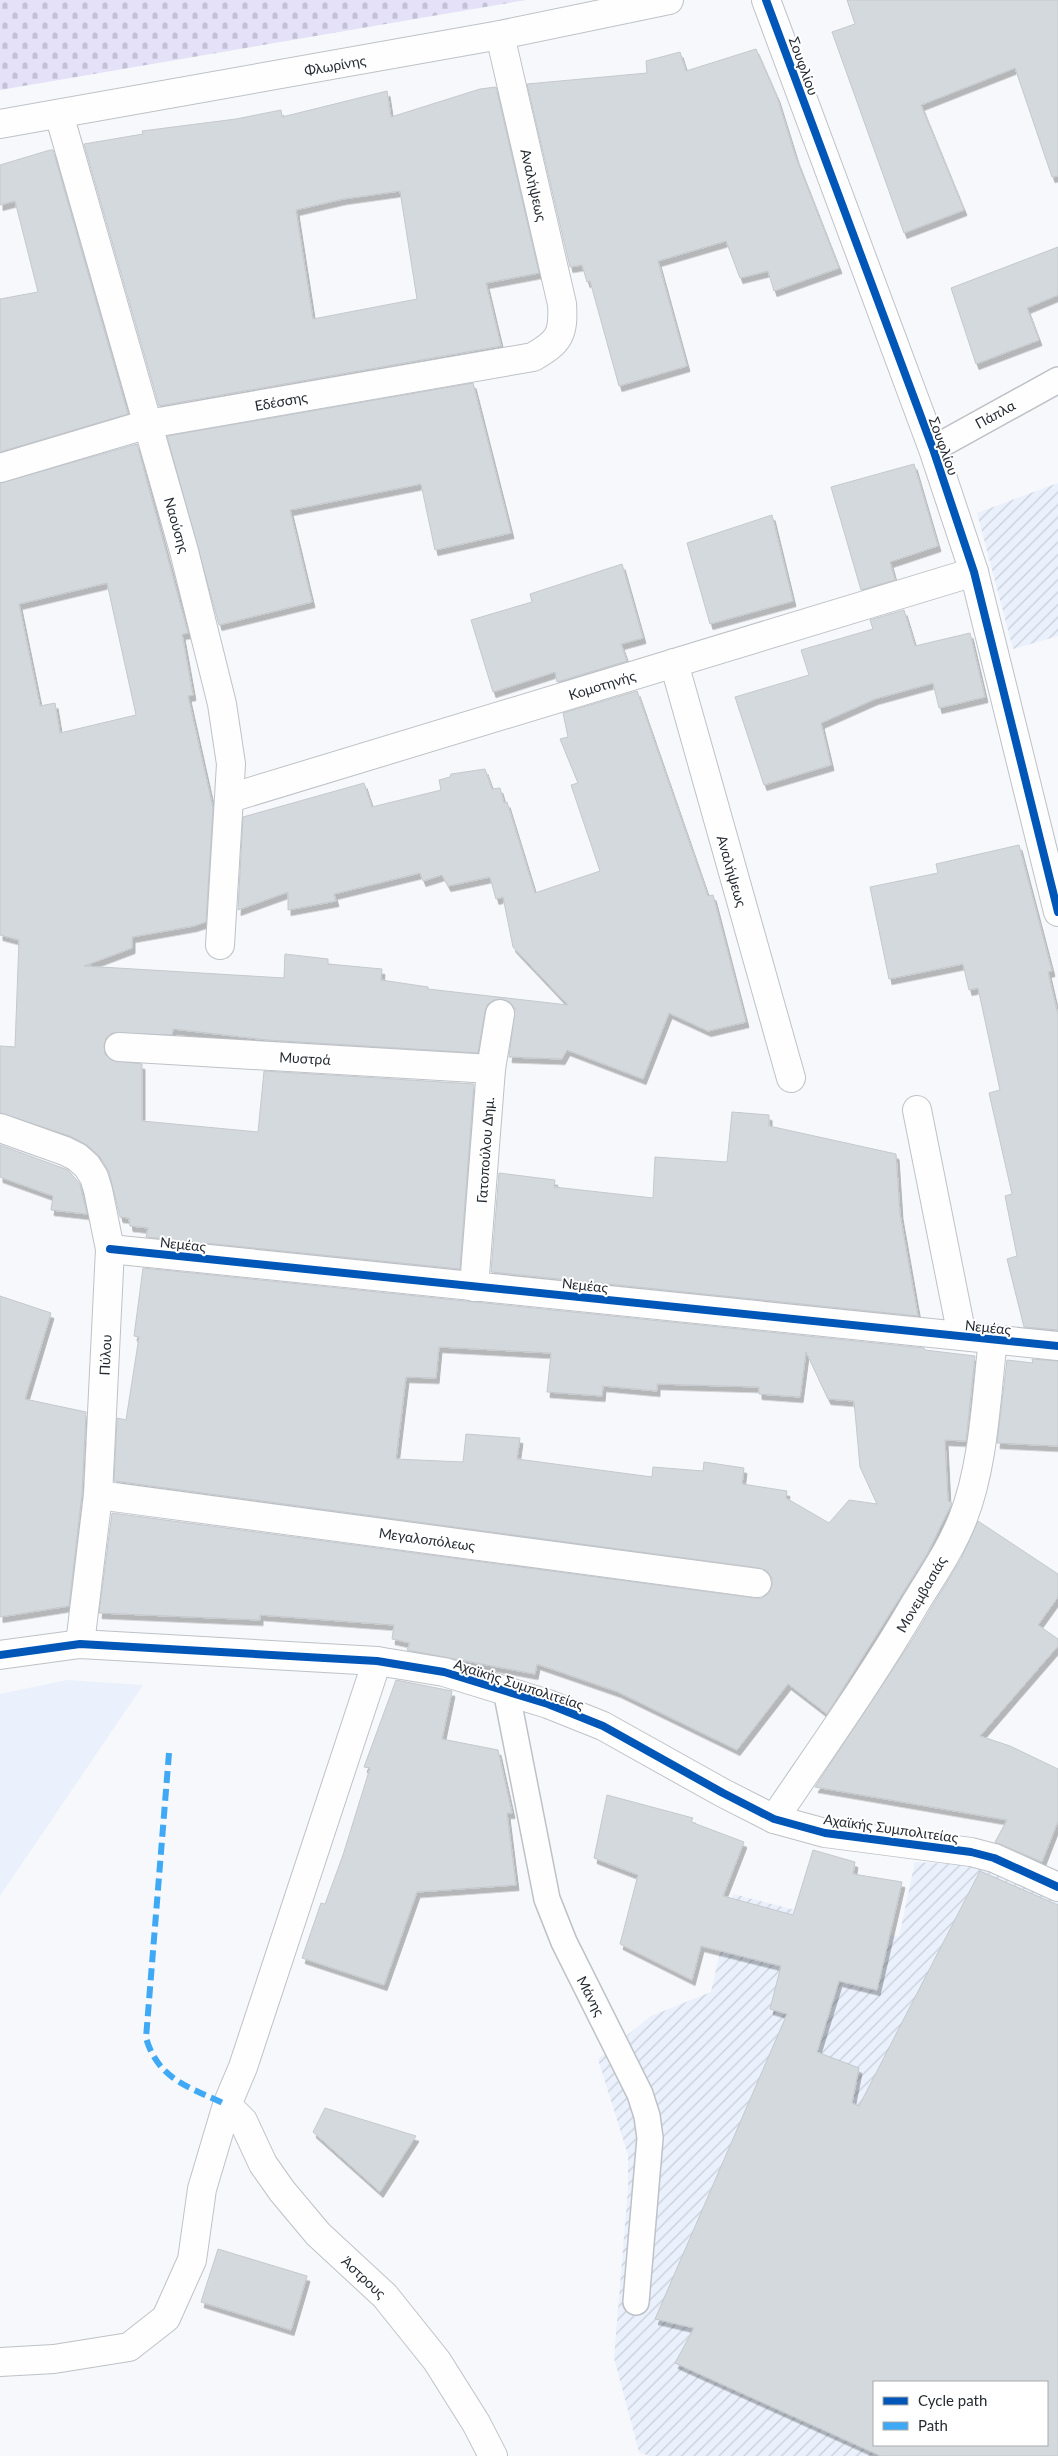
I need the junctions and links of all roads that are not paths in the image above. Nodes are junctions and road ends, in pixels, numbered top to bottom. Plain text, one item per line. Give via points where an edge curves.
1 (669, 0) edge
2 (766, 0) edge
3 (500, 35) junction
4 (59, 114) junction
5 (0, 124) edge
6 (559, 336) joint
7 (1058, 380) edge
8 (148, 424) junction
9 (932, 449) junction
10 (0, 468) edge
11 (974, 572) junction
12 (674, 663) junction
13 (230, 798) junction
14 (1058, 912) edge
15 (220, 945) dead end
16 (500, 1014) dead end
17 (119, 1047) dead end
18 (491, 1069) junction
19 (791, 1078) dead end
20 (917, 1110) dead end
21 (0, 1128) edge
22 (110, 1249) junction
23 (474, 1287) junction
24 (962, 1336) junction
25 (993, 1340) junction
26 (1058, 1346) edge
27 (98, 1495) junction
28 (757, 1583) dead end
29 (80, 1644) junction
30 (0, 1655) edge
31 (377, 1661) junction
32 (506, 1690) junction
33 (774, 1819) junction
34 (1058, 1887) edge
35 (227, 2105) junction
36 (636, 2302) dead end
37 (0, 2362) edge
38 (493, 2456) edge

1 - 3 street, Φλωρίνης
2 - 9 street, Σουφλίου
3 - 4 street, Φλωρίνης
3 - 6 street, Αναλήψεως via 562,304 563,321
4 - 5 street, Φλωρίνης
4 - 8 street, Ναούσης
6 - 8 street, Εδέσσης via 551,347 533,357
7 - 9 lane, Πάπλα
8 - 10 street, Εδέσσης
8 - 13 street, Ναούσης via 218,687 231,764
9 - 11 street, Σουφλίου
11 - 12 street, Κομοτηνής
11 - 14 street, Σουφλίου
12 - 13 street, Κομοτηνής
12 - 19 street, Αναλήψεως
13 - 15 street, Ναούσης
16 - 18 street, Γατοπούλου Δημ.
17 - 18 street, Μυστρά
18 - 23 street, Γατοπούλου Δημ.
20 - 24 street
21 - 22 street, Πύλου via 65,1151 87,1166 98,1190
22 - 23 street, Νεμέας
22 - 27 street, Πύλου
23 - 24 street, Νεμέας
24 - 25 street, Νεμέας
25 - 26 street, Νεμέας
25 - 33 street, Μονεμβασιάς via 977,1459 962,1519 892,1644
27 - 28 street, Μεγαλοπόλεως
27 - 29 street, Πύλου
29 - 30 street, Αχαϊκής Συμπολιτείας
29 - 31 street, Αχαϊκής Συμπολιτείας
31 - 32 street, Αχαϊκής Συμπολιτείας via 444,1672
31 - 35 street via 243,2066
32 - 33 street, Αχαϊκής Συμπολιτείας via 603,1726
32 - 36 lane, Μάνης via 547,1899 564,1942 648,2116 650,2138
33 - 34 street, Αχαϊκής Συμπολιτείας via 825,1833 971,1852 994,1858
35 - 37 street via 202,2189 192,2260 166,2318 129,2348 54,2359
35 - 38 street, Άστρους via 244,2121 263,2164 282,2191 318,2234 385,2296 437,2361

